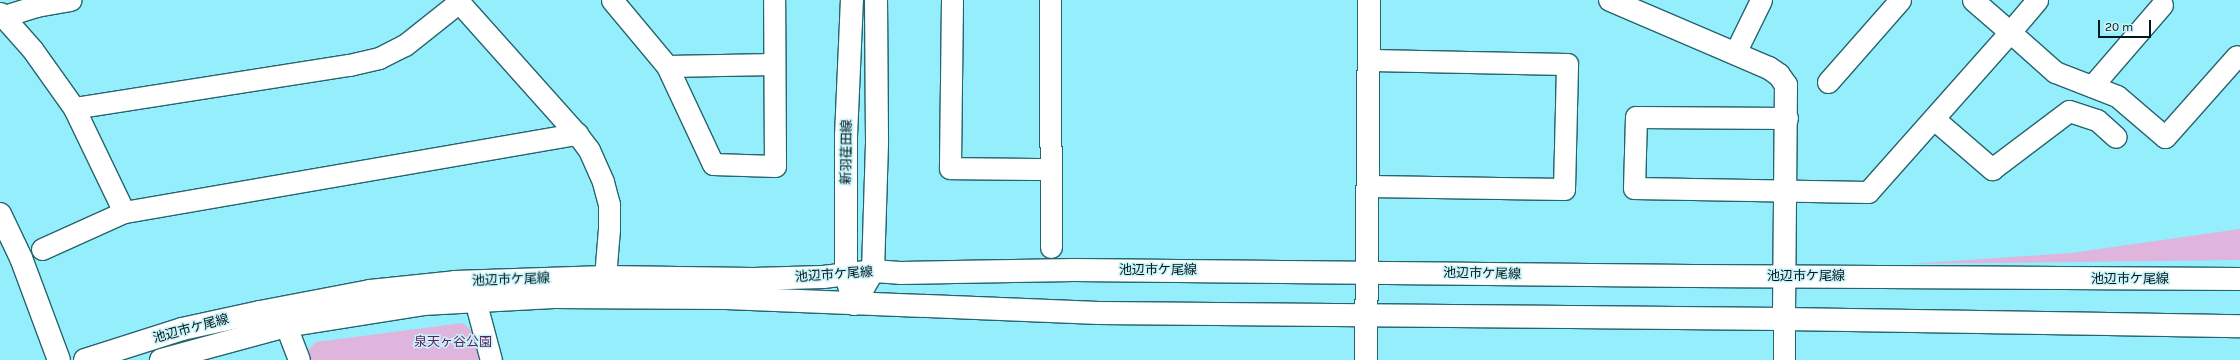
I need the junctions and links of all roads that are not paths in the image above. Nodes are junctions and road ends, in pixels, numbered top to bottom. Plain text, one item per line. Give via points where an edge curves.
1 (70, 0) edge
2 (612, 0) edge
3 (774, 0) edge
4 (852, 0) edge
5 (876, 0) edge
6 (952, 0) edge
7 (1050, 0) edge
8 (1369, 0) edge
9 (1610, 0) edge
10 (1761, 0) edge
11 (1900, 0) edge
12 (1973, 0) edge
13 (2037, 0) edge
14 (458, 1) edge
15 (2162, 5) dead end
16 (2, 14) edge
17 (2010, 32) junction
18 (1735, 53) junction
19 (2238, 56) dead end
20 (1370, 60) junction
21 (774, 64) junction
22 (667, 66) junction
23 (1828, 82) dead end
24 (2092, 86) junction
25 (74, 108) junction
26 (1787, 118) junction
27 (1934, 119) junction
28 (577, 134) junction
29 (2116, 137) dead end
30 (1050, 169) junction
31 (1369, 186) junction
32 (1785, 191) junction
33 (124, 212) junction
34 (0, 214) edge
35 (1051, 247) dead end
36 (42, 249) dead end
37 (873, 271) junction
38 (1366, 273) junction
39 (846, 275) junction
40 (1784, 276) junction
41 (605, 277) junction
42 (2240, 279) edge
43 (475, 300) junction
44 (854, 304) junction
45 (1365, 314) junction
46 (1784, 319) junction
47 (286, 326) junction
48 (2240, 326) edge
49 (59, 360) edge
50 (86, 360) edge
51 (161, 360) edge
52 (299, 360) edge
53 (491, 360) edge
54 (1366, 360) edge
55 (1784, 360) edge

1 - 16 street
2 - 22 street
3 - 21 street
4 - 39 street, 新羽荏田線 via 846,136
5 - 37 street via 877,141
6 - 30 street via 950,168
7 - 30 street
8 - 20 street
9 - 18 street
10 - 18 street
11 - 23 street
12 - 17 street
13 - 17 street
14 - 25 street via 405,45 380,58
14 - 28 street
15 - 24 street
16 - 25 street via 32,49
17 - 24 street via 2055,72
17 - 27 street
18 - 26 street via 1780,76 1786,84
19 - 24 street via 2165,137 2117,96
20 - 31 street
20 - 31 street via 1567,64 1564,189
21 - 22 street
21 - 22 street via 774,166 713,164
25 - 33 street
26 - 32 street
26 - 32 street via 1636,117 1634,188
27 - 29 street via 1992,169 2069,111 2097,120
27 - 32 street via 1868,192
28 - 33 street
28 - 41 street via 589,150 603,182 608,204
30 - 35 street
31 - 38 street
32 - 40 street
33 - 36 street
34 - 49 street via 21,258
37 - 38 street, 池辺市ケ尾線
37 - 39 street, 池辺市ケ尾線
37 - 44 street
38 - 40 street, 池辺市ケ尾線
38 - 45 street
39 - 41 street, 池辺市ケ尾線 via 753,279
39 - 44 street, 新羽荏田線
40 - 42 street, 池辺市ケ尾線
40 - 46 street
41 - 50 street, 池辺市ケ尾線 via 455,282 370,291 182,329
43 - 44 street, 池辺市ケ尾線 via 633,297
43 - 47 street, 池辺市ケ尾線 via 423,304
43 - 53 street
44 - 45 street, 池辺市ケ尾線 via 1099,313
45 - 46 street, 池辺市ケ尾線
45 - 54 street
46 - 48 street, 池辺市ケ尾線
46 - 55 street
47 - 51 street, 池辺市ケ尾線
47 - 52 street

